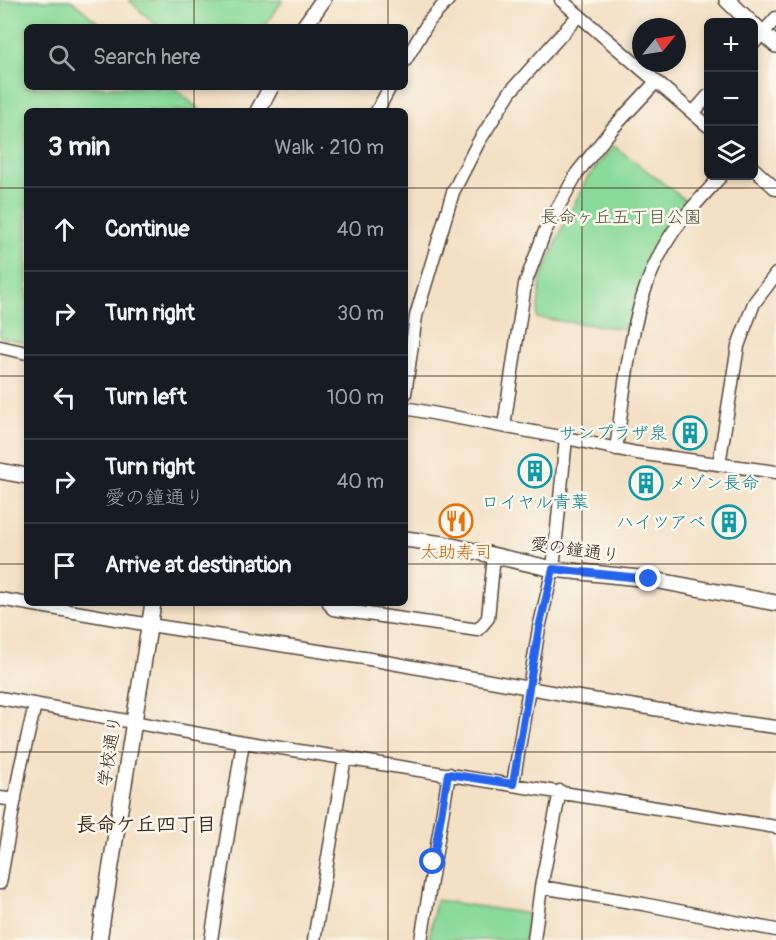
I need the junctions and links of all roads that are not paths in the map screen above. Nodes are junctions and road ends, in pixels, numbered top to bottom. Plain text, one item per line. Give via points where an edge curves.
1 (323, 0) edge
2 (448, 0) edge
3 (561, 0) edge
4 (726, 0) edge
5 (579, 15) junction
6 (743, 18) edge
7 (776, 18) edge
8 (306, 24) edge
9 (758, 29) edge
10 (758, 33) edge
11 (776, 45) edge
12 (408, 56) edge
13 (656, 82) junction
14 (269, 90) edge
15 (388, 90) edge
16 (704, 101) edge
17 (260, 108) edge
18 (379, 108) edge
19 (694, 112) junction
20 (704, 122) edge
21 (758, 173) edge
22 (718, 180) edge
23 (776, 189) edge
24 (776, 274) edge
25 (0, 347) edge
26 (24, 352) edge
27 (408, 373) edge
28 (408, 409) edge
29 (504, 426) junction
30 (566, 438) junction
31 (616, 449) junction
32 (719, 464) junction
33 (0, 471) edge
34 (776, 472) edge
35 (24, 475) edge
36 (408, 539) edge
37 (494, 555) junction
38 (553, 569) junction
39 (0, 599) edge
40 (24, 603) edge
41 (776, 603) edge
42 (40, 606) edge
43 (153, 606) edge
44 (331, 606) edge
45 (150, 625) junction
46 (529, 689) junction
47 (0, 699) edge
48 (34, 705) junction
49 (134, 722) junction
50 (776, 727) edge
51 (243, 742) junction
52 (345, 757) junction
53 (448, 774) junction
54 (513, 784) junction
55 (560, 792) junction
56 (0, 798) edge
57 (15, 800) junction
58 (776, 827) edge
59 (0, 883) edge
60 (541, 887) junction
61 (776, 930) edge
62 (99, 940) edge
63 (211, 940) edge
64 (314, 940) edge
65 (421, 940) edge
66 (534, 940) edge

1 - 8 street
2 - 12 street via 429,21
3 - 5 street
4 - 6 street
5 - 13 street
5 - 27 street via 510,92 453,192 416,316
7 - 9 street
10 - 11 street
13 - 19 street
13 - 29 street via 577,173 545,231 525,284
14 - 17 street
15 - 18 street
16 - 19 street
19 - 20 street
21 - 23 street
22 - 31 street via 673,232 647,280 633,329
24 - 32 street via 754,303 738,346
25 - 26 street
28 - 29 street
29 - 30 street
30 - 31 street
30 - 38 street
31 - 32 street
32 - 34 street
33 - 35 street
36 - 37 street, 愛の鐘通り
37 - 38 street, 愛の鐘通り
37 - 44 street via 488,618 478,630
38 - 41 street, 愛の鐘通り via 649,579
38 - 46 street
39 - 40 street
42 - 45 street
43 - 45 street, 学校通り
45 - 46 street via 364,658
45 - 49 street, 学校通り
46 - 50 street
46 - 54 street
47 - 48 street
48 - 49 street
48 - 57 street
49 - 51 street
49 - 62 street, 学校通り
51 - 52 street
51 - 63 street
52 - 53 street
52 - 64 street
53 - 54 street
53 - 65 street
54 - 55 street
55 - 58 street
55 - 60 street
56 - 57 street
57 - 59 street
60 - 61 street
60 - 66 street

